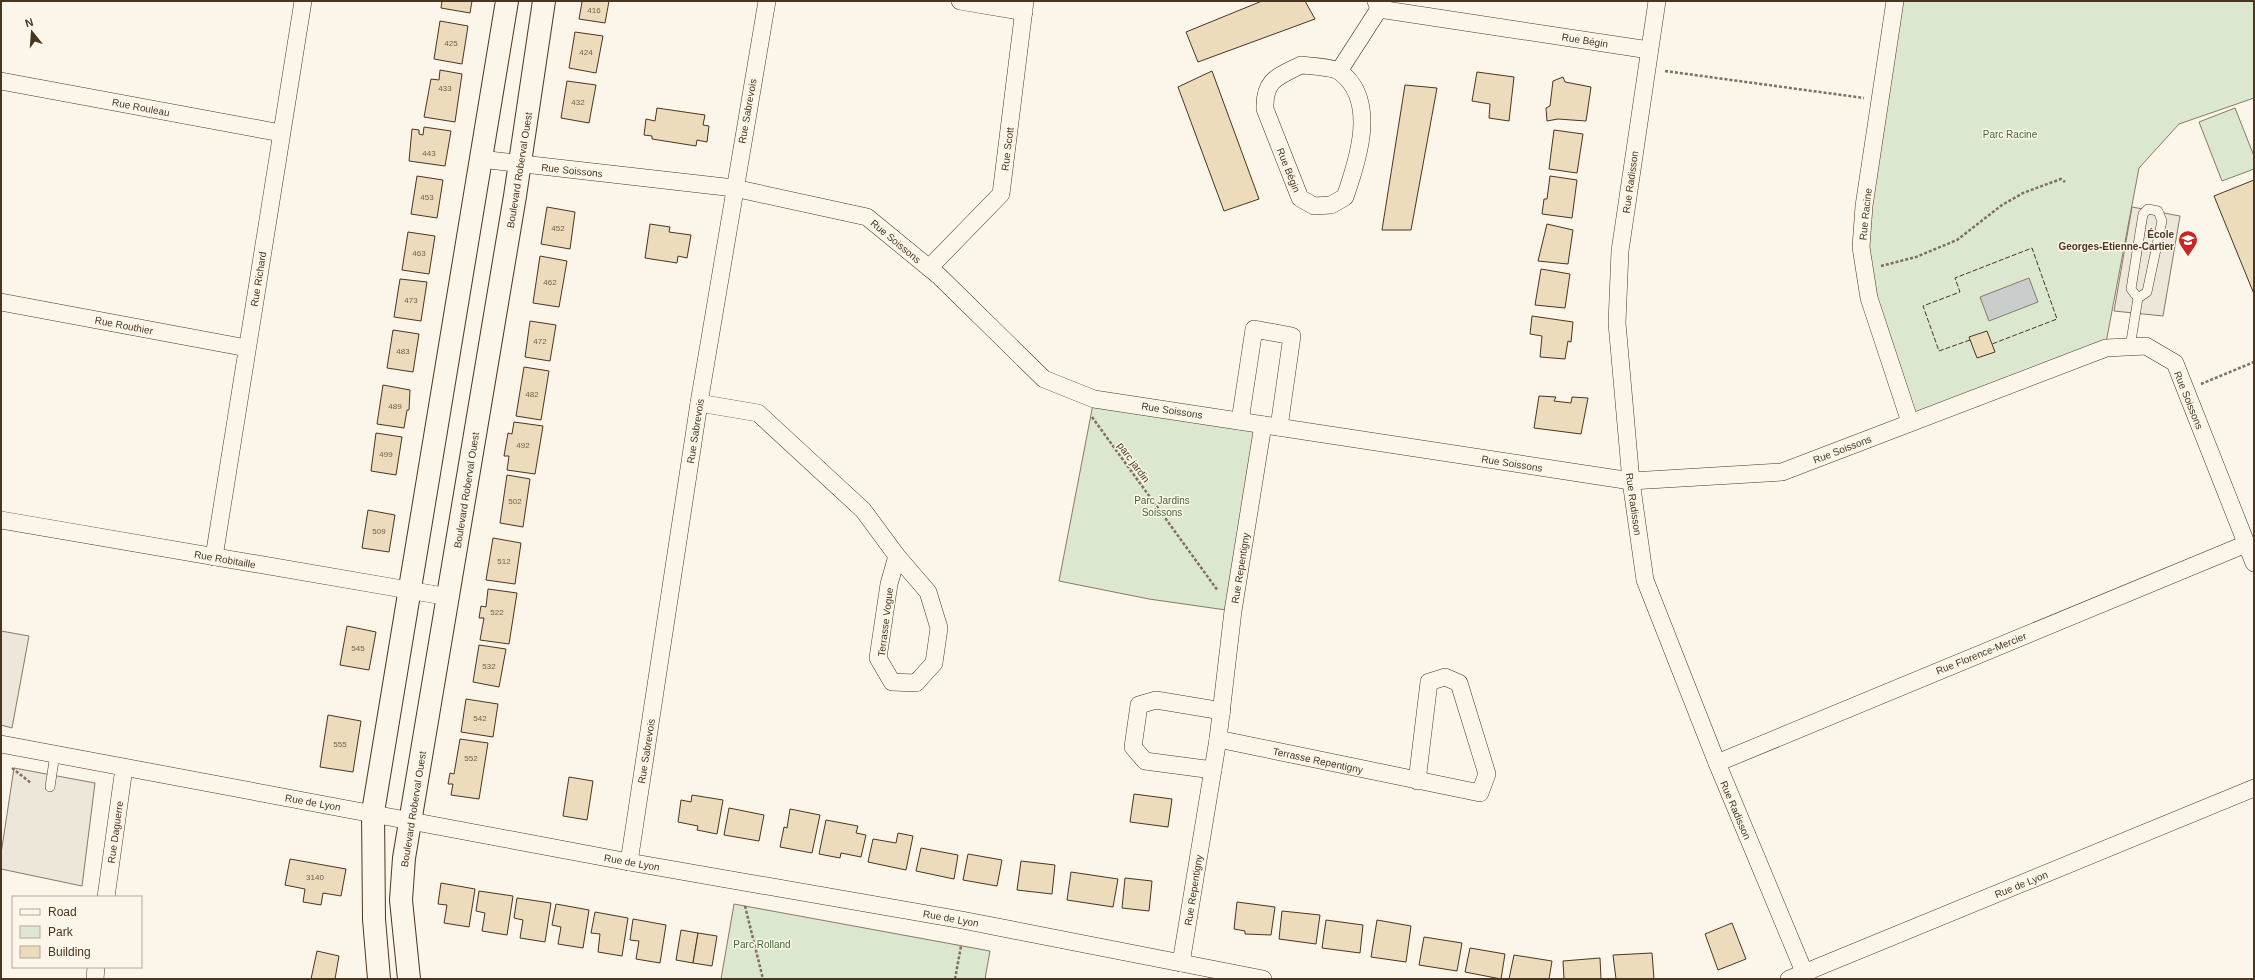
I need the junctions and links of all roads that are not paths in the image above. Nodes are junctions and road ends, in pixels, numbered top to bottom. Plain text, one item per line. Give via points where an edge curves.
1 (303, 1) edge
2 (507, 1) edge
3 (544, 1) edge
4 (767, 1) edge
5 (960, 1) edge
6 (1657, 1) edge
7 (1895, 1) edge
8 (1377, 5) edge
9 (1025, 7) edge
10 (1649, 50) junction
11 (1339, 71) junction
12 (1, 81) edge
13 (282, 133) junction
14 (480, 159) junction
15 (520, 164) junction
16 (734, 188) junction
17 (929, 268) junction
18 (2138, 298) junction
19 (1, 302) edge
20 (2130, 347) junction
21 (247, 348) junction
22 (699, 404) junction
23 (1240, 421) junction
24 (1910, 422) junction
25 (1271, 426) junction
26 (1631, 481) junction
27 (1, 520) edge
28 (2246, 544) junction
29 (897, 556) junction
30 (214, 557) junction
31 (2254, 564) edge
32 (410, 590) junction
33 (449, 597) junction
34 (1222, 711) junction
35 (1218, 739) junction
36 (1, 744) edge
37 (55, 754) junction
38 (1717, 763) junction
39 (124, 768) junction
40 (1213, 770) junction
41 (1417, 780) junction
42 (50, 787) dead end
43 (2254, 788) edge
44 (374, 812) junction
45 (410, 820) junction
46 (630, 862) junction
47 (106, 896) edge
48 (1181, 963) junction
49 (96, 968) edge
50 (1800, 977) edge
51 (94, 979) edge
52 (379, 979) edge
53 (410, 979) edge
54 (1263, 979) edge

1 - 13 street, Rue Richard
2 - 14 street
3 - 15 street, Boulevard Roberval Ouest
4 - 16 street, Rue Sabrevois
5 - 9 street
6 - 10 street, Rue Radisson
7 - 24 street, Rue Racine via 1864,206 1861,247 1869,298
8 - 10 street, Rue Bégin
8 - 11 street, Rue Bégin
9 - 17 street, Rue Scott via 1001,194
10 - 26 street, Rue Radisson via 1620,250 1617,323
11 - 11 street, Rue Bégin via 1301,65 1273,79 1264,94 1265,109 1300,198 1314,206 1331,205 1345,197 1358,160 1362,106 1354,87
12 - 13 street, Rue Rouleau
13 - 21 street, Rue Richard
14 - 15 street, Rue Soissons
14 - 32 street
15 - 16 street, Rue Soissons
15 - 33 street, Boulevard Roberval Ouest
16 - 17 street, Rue Soissons via 867,217
16 - 22 street, Rue Sabrevois
17 - 23 street, Rue Soissons via 1044,379 1089,397
18 - 18 lane via 2147,292 2162,221 2158,211 2148,209 2143,214 2131,288
18 - 20 lane
19 - 21 street, Rue Routhier
20 - 24 street, Rue Soissons via 2106,348
20 - 28 street, Rue Soissons via 2146,346 2175,363
21 - 30 street, Rue Richard
22 - 29 street, Terrasse Vogue via 758,413 863,510
22 - 46 street, Rue Sabrevois
23 - 25 street, Rue Soissons
23 - 25 street via 1254,329 1292,336
24 - 26 street, Rue Soissons via 1782,472
25 - 26 street, Rue Soissons
25 - 34 street, Rue Repentigny via 1233,611
26 - 38 street, Rue Radisson via 1645,580
27 - 30 street, Rue Robitaille
28 - 31 street, Rue Soissons
28 - 38 street, Rue Florence-Mercier
29 - 29 street, Terrasse Vogue via 878,658 892,682 916,683 934,664 939,628 928,592
30 - 32 street, Rue Robitaille
32 - 33 street, Rue Robitaille
32 - 44 street
33 - 45 street, Boulevard Roberval Ouest
34 - 35 street, Rue Repentigny
34 - 40 street via 1156,700 1139,705 1133,747 1145,761
35 - 40 street, Rue Repentigny
35 - 41 street, Terrasse Repentigny
36 - 37 street, Rue de Lyon
37 - 39 street, Rue de Lyon
37 - 42 lane
38 - 50 street, Rue Radisson
39 - 44 street, Rue de Lyon
39 - 47 street, Rue Daguerre
40 - 48 street, Rue Repentigny
41 - 41 street, Terrasse Repentigny via 1429,682 1446,677 1459,683 1487,774 1480,793
43 - 50 street, Rue de Lyon
44 - 45 street, Rue de Lyon
44 - 52 street via 374,918
45 - 46 street, Rue de Lyon
45 - 53 street, Boulevard Roberval Ouest via 401,900
46 - 48 street, Rue de Lyon via 962,920
48 - 54 street, Rue de Lyon
49 - 51 street

